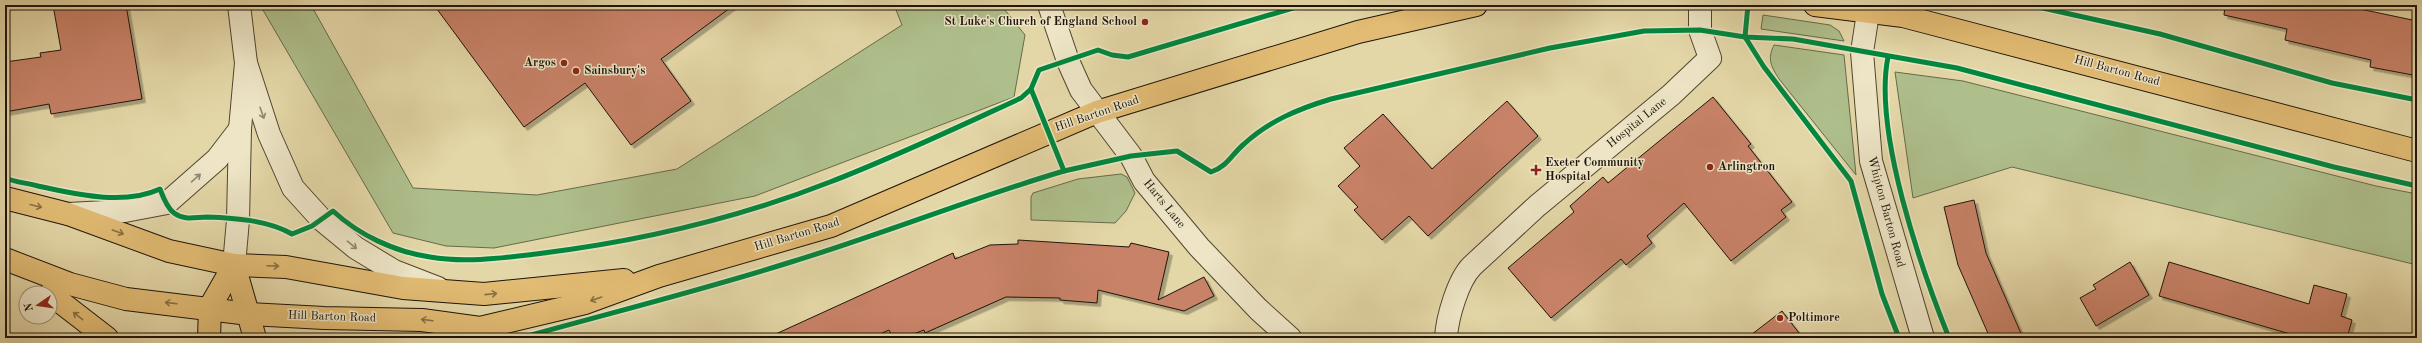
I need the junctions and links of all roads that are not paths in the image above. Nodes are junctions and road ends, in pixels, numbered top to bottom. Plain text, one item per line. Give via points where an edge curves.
1 (239, 5) edge
2 (1048, 5) edge
3 (1476, 5) edge
4 (1700, 5) edge
5 (1815, 5) edge
6 (1868, 12) junction
7 (246, 63) junction
8 (1097, 112) junction
9 (240, 129) junction
10 (2417, 151) edge
11 (5, 198) edge
12 (68, 214) junction
13 (5, 259) edge
14 (234, 265) junction
15 (659, 276) junction
16 (38, 285) edge
17 (452, 293) junction
18 (58, 301) edge
19 (210, 307) junction
20 (249, 314) junction
21 (480, 328) junction
22 (107, 338) edge
23 (209, 338) edge
24 (255, 338) edge
25 (448, 338) edge
26 (1290, 338) edge
27 (1446, 338) edge
28 (1923, 338) edge

1 - 7 street
2 - 8 street, Harts Lane via 1081,90
3 - 8 main road, Hill Barton Road via 1358,32
4 - 27 street, Hospital Lane via 1700,30 1710,58 1554,192 1465,273
5 - 6 main road, Hill Barton Road
6 - 10 main road, Hill Barton Road via 1903,16
6 - 28 street, Whipton Barton Road via 1862,52 1871,161
7 - 9 street
7 -> 17 street via 269,134 293,188 322,220 356,248 394,271
8 - 15 main road, Hill Barton Road via 831,226
8 - 26 street, Harts Lane via 1131,156 1144,181 1199,247 1258,309
12 -> 9 street via 125,211 167,203 217,159
9 - 14 street via 238,220
11 -> 12 main road, Hill Barton Road
12 -> 14 main road, Hill Barton Road via 169,251
13 - 16 main road
19 -> 13 main road, Hill Barton Road via 126,299 70,284
14 -> 17 main road, Hill Barton Road via 286,267 403,288
14 - 19 main road
14 - 20 main road
17 -> 15 main road, Hill Barton Road via 484,294
15 -> 21 main road, Hill Barton Road via 585,303
22 -> 18 main road
19 - 20 main road, Hill Barton Road
19 - 23 main road
21 -> 20 main road, Hill Barton Road via 422,320
20 - 24 main road
21 - 25 main road

